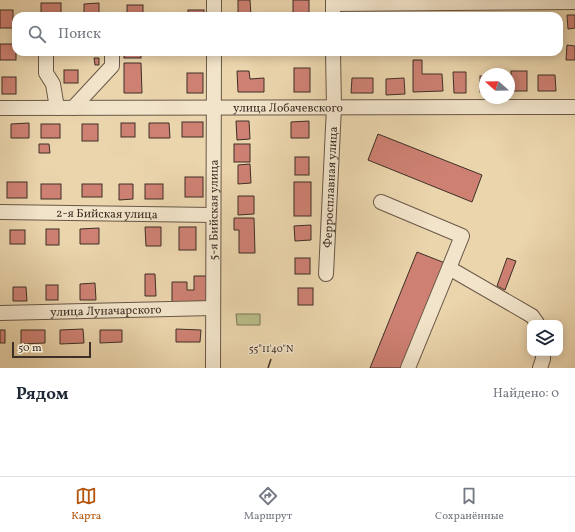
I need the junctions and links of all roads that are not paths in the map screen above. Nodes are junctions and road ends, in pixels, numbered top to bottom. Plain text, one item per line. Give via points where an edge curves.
1 (214, 0) edge
2 (575, 2) edge
3 (333, 7) edge
4 (214, 12) edge
5 (46, 56) edge
6 (112, 56) edge
7 (214, 56) edge
8 (333, 56) edge
9 (334, 107) junction
10 (575, 107) edge
11 (0, 108) edge
12 (56, 108) junction
13 (73, 108) junction
14 (214, 108) junction
15 (381, 202) dead end
16 (0, 212) edge
17 (213, 215) junction
18 (449, 268) junction
19 (326, 274) dead end
20 (213, 308) junction
21 (0, 312) edge
22 (535, 320) edge
23 (543, 356) edge
24 (212, 368) edge
25 (408, 368) edge
26 (540, 368) edge

1 - 4 street
2 - 3 street
5 - 12 street via 46,73 52,84
6 - 13 street via 112,66
7 - 14 street, 5-я Бийская улица
8 - 9 street, Ферросплавная улица
9 - 10 street, улица Лобачевского
9 - 14 street, улица Лобачевского
9 - 19 street, Ферросплавная улица
11 - 12 street, улица Лобачевского
12 - 13 street, улица Лобачевского
13 - 14 street, улица Лобачевского
14 - 17 street, 5-я Бийская улица
15 - 18 street via 462,236
16 - 17 street, 2-я Бийская улица
17 - 20 street, 5-я Бийская улица
18 - 22 street
18 - 25 street
20 - 21 street, улица Луначарского
20 - 24 street, 5-я Бийская улица
23 - 26 street

